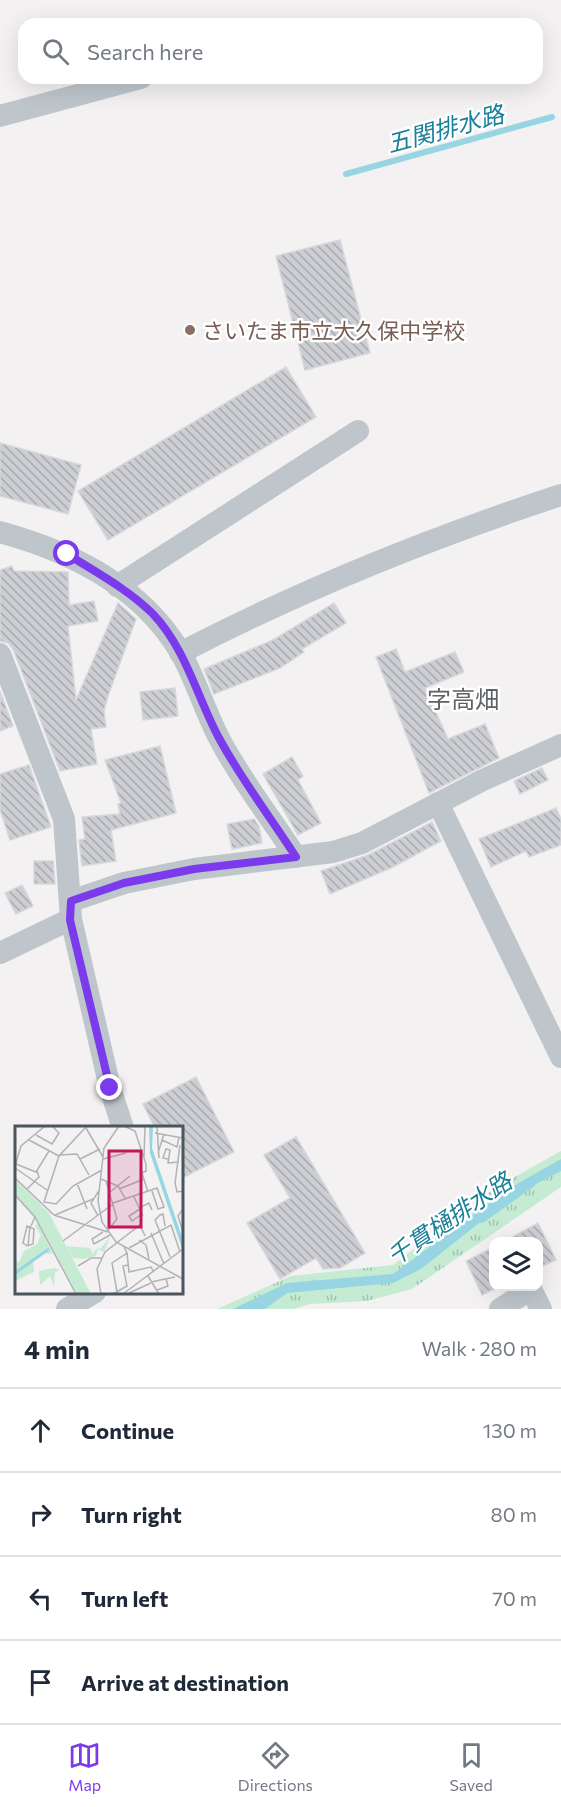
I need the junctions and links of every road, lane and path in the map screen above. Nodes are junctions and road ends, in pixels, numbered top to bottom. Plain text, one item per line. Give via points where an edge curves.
1 (119, 84) edge
2 (0, 116) edge
3 (358, 431) dead end
4 (561, 495) edge
5 (0, 532) edge
6 (117, 586) junction
7 (180, 653) junction
8 (0, 654) edge
9 (561, 745) edge
10 (438, 803) junction
11 (296, 857) junction
12 (71, 910) junction
13 (0, 953) edge
14 (561, 1057) edge
15 (122, 1126) edge
16 (93, 1294) edge
17 (66, 1309) edge
18 (500, 1309) edge
19 (541, 1309) edge

1 - 2 street
3 - 6 street
4 - 7 street via 436,537 262,610
5 - 6 street via 67,554
6 - 7 street via 152,614
7 - 11 street via 219,739
8 - 12 street via 64,819
9 - 10 street
10 - 11 street via 362,843
10 - 14 street
11 - 12 street via 124,883
12 - 13 street
12 - 15 street via 110,1088
16 - 17 street
18 - 19 street via 531,1289

